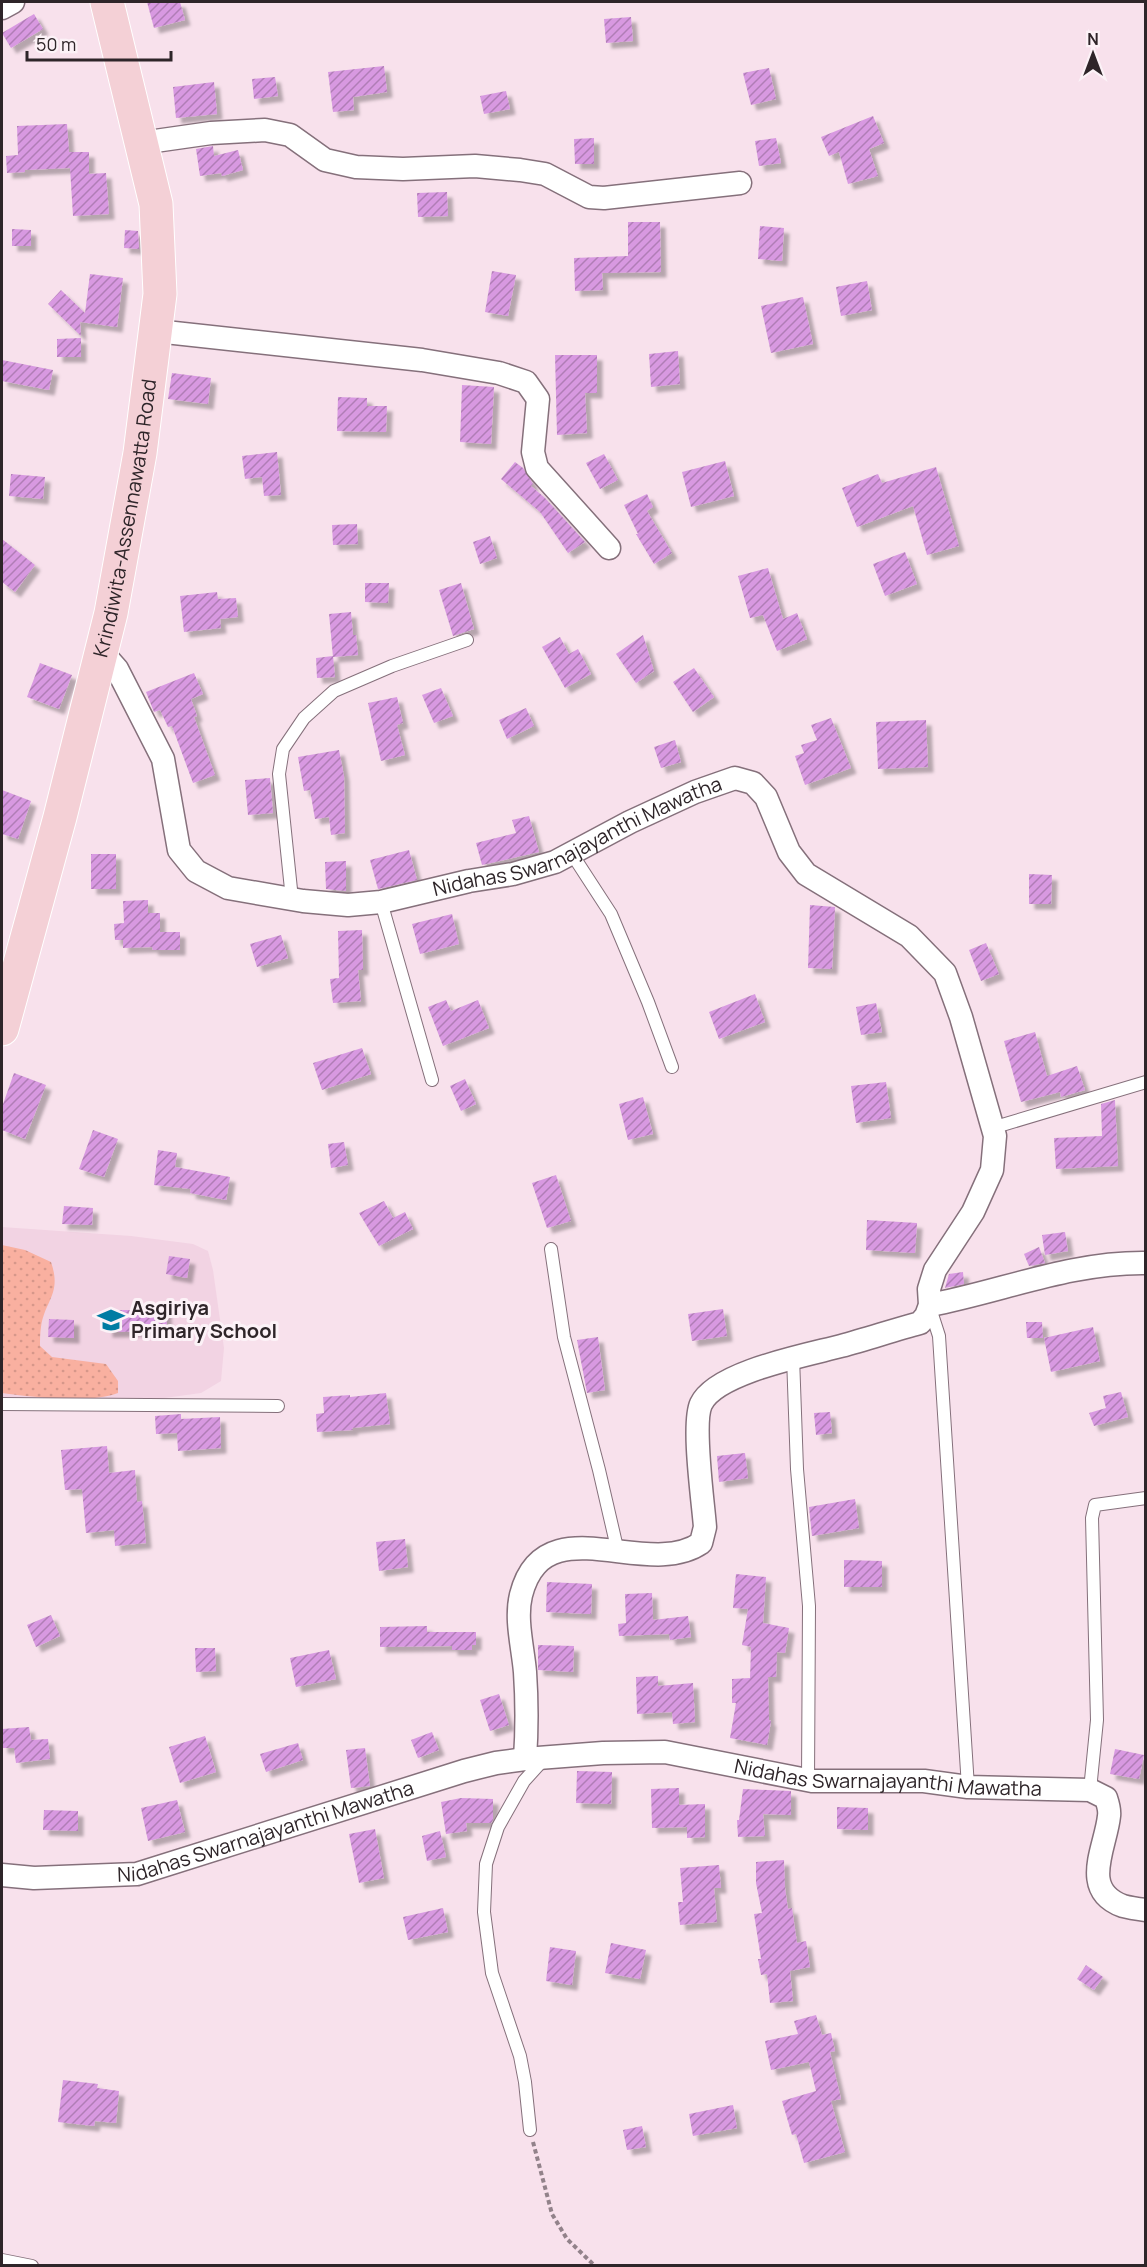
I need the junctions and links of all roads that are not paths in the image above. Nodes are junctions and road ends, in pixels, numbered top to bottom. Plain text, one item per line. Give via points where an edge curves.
1 (13, 2) edge
2 (107, 2) edge
3 (2, 8) edge
4 (141, 142) junction
5 (740, 183) dead end
6 (156, 331) junction
7 (609, 548) dead end
8 (467, 640) dead end
9 (102, 652) junction
10 (572, 854) junction
11 (292, 899) junction
12 (381, 902) junction
13 (2, 1029) edge
14 (672, 1067) dead end
15 (432, 1080) dead end
16 (1146, 1082) edge
17 (992, 1128) junction
18 (551, 1249) dead end
19 (1146, 1263) edge
20 (930, 1305) junction
21 (794, 1357) junction
22 (2, 1404) edge
23 (278, 1406) dead end
24 (1146, 1498) edge
25 (618, 1552) junction
26 (535, 1759) junction
27 (808, 1780) junction
28 (968, 1787) junction
29 (1090, 1790) junction
30 (2, 1875) edge
31 (1146, 1910) edge
32 (530, 2130) road end
33 (2, 2260) edge
34 (32, 2265) edge

1 - 3 street
2 - 4 main road, Krindiwita-Assennawatta Road
4 - 5 street via 265,130 290,135 325,160 356,167 475,166 520,170 545,174 589,197
4 - 6 main road, Krindiwita-Assennawatta Road via 156,204 160,294
6 - 7 street via 422,360 500,373 526,382 538,399 533,452 537,468
6 - 9 main road, Krindiwita-Assennawatta Road via 140,453
8 - 11 lane via 334,691 304,718 283,749 279,774
9 - 11 street, Nidahas Swarnajayanthi Mawatha via 117,669 163,759 179,850 196,871 228,888
9 - 13 main road, Krindiwita-Assennawatta Road
10 - 12 street, Nidahas Swarnajayanthi Mawatha via 513,874
10 - 14 lane via 611,914
10 - 17 street, Nidahas Swarnajayanthi Mawatha via 695,792 735,778 753,783 766,797 789,852 806,874 909,936 945,973
11 - 12 street, Nidahas Swarnajayanthi Mawatha via 348,905
12 - 15 lane
16 - 17 lane
17 - 20 street, Nidahas Swarnajayanthi Mawatha via 992,1170 973,1212 935,1270 929,1289
18 - 25 lane via 564,1337
19 - 20 street via 1070,1269
20 - 21 street via 920,1323
20 - 28 lane via 939,1336
21 - 25 street via 730,1379 708,1393 700,1406 697,1424 705,1527 701,1543 691,1550 662,1556
21 - 27 lane via 797,1469 809,1606
22 - 23 lane
24 - 29 lane via 1095,1505 1092,1518 1097,1720
25 - 26 street via 580,1548 552,1552 538,1562 521,1595 519,1624
26 - 27 street, Nidahas Swarnajayanthi Mawatha via 665,1752
26 - 30 street, Nidahas Swarnajayanthi Mawatha via 464,1771 137,1874 34,1878
26 - 32 lane via 498,1827 486,1864 484,1900 492,1973 520,2056
27 - 28 street, Nidahas Swarnajayanthi Mawatha via 924,1781
28 - 29 street, Nidahas Swarnajayanthi Mawatha
29 - 31 street via 1106,1798 1110,1813 1097,1862 1098,1882 1105,1895 1122,1906
33 - 34 lane

